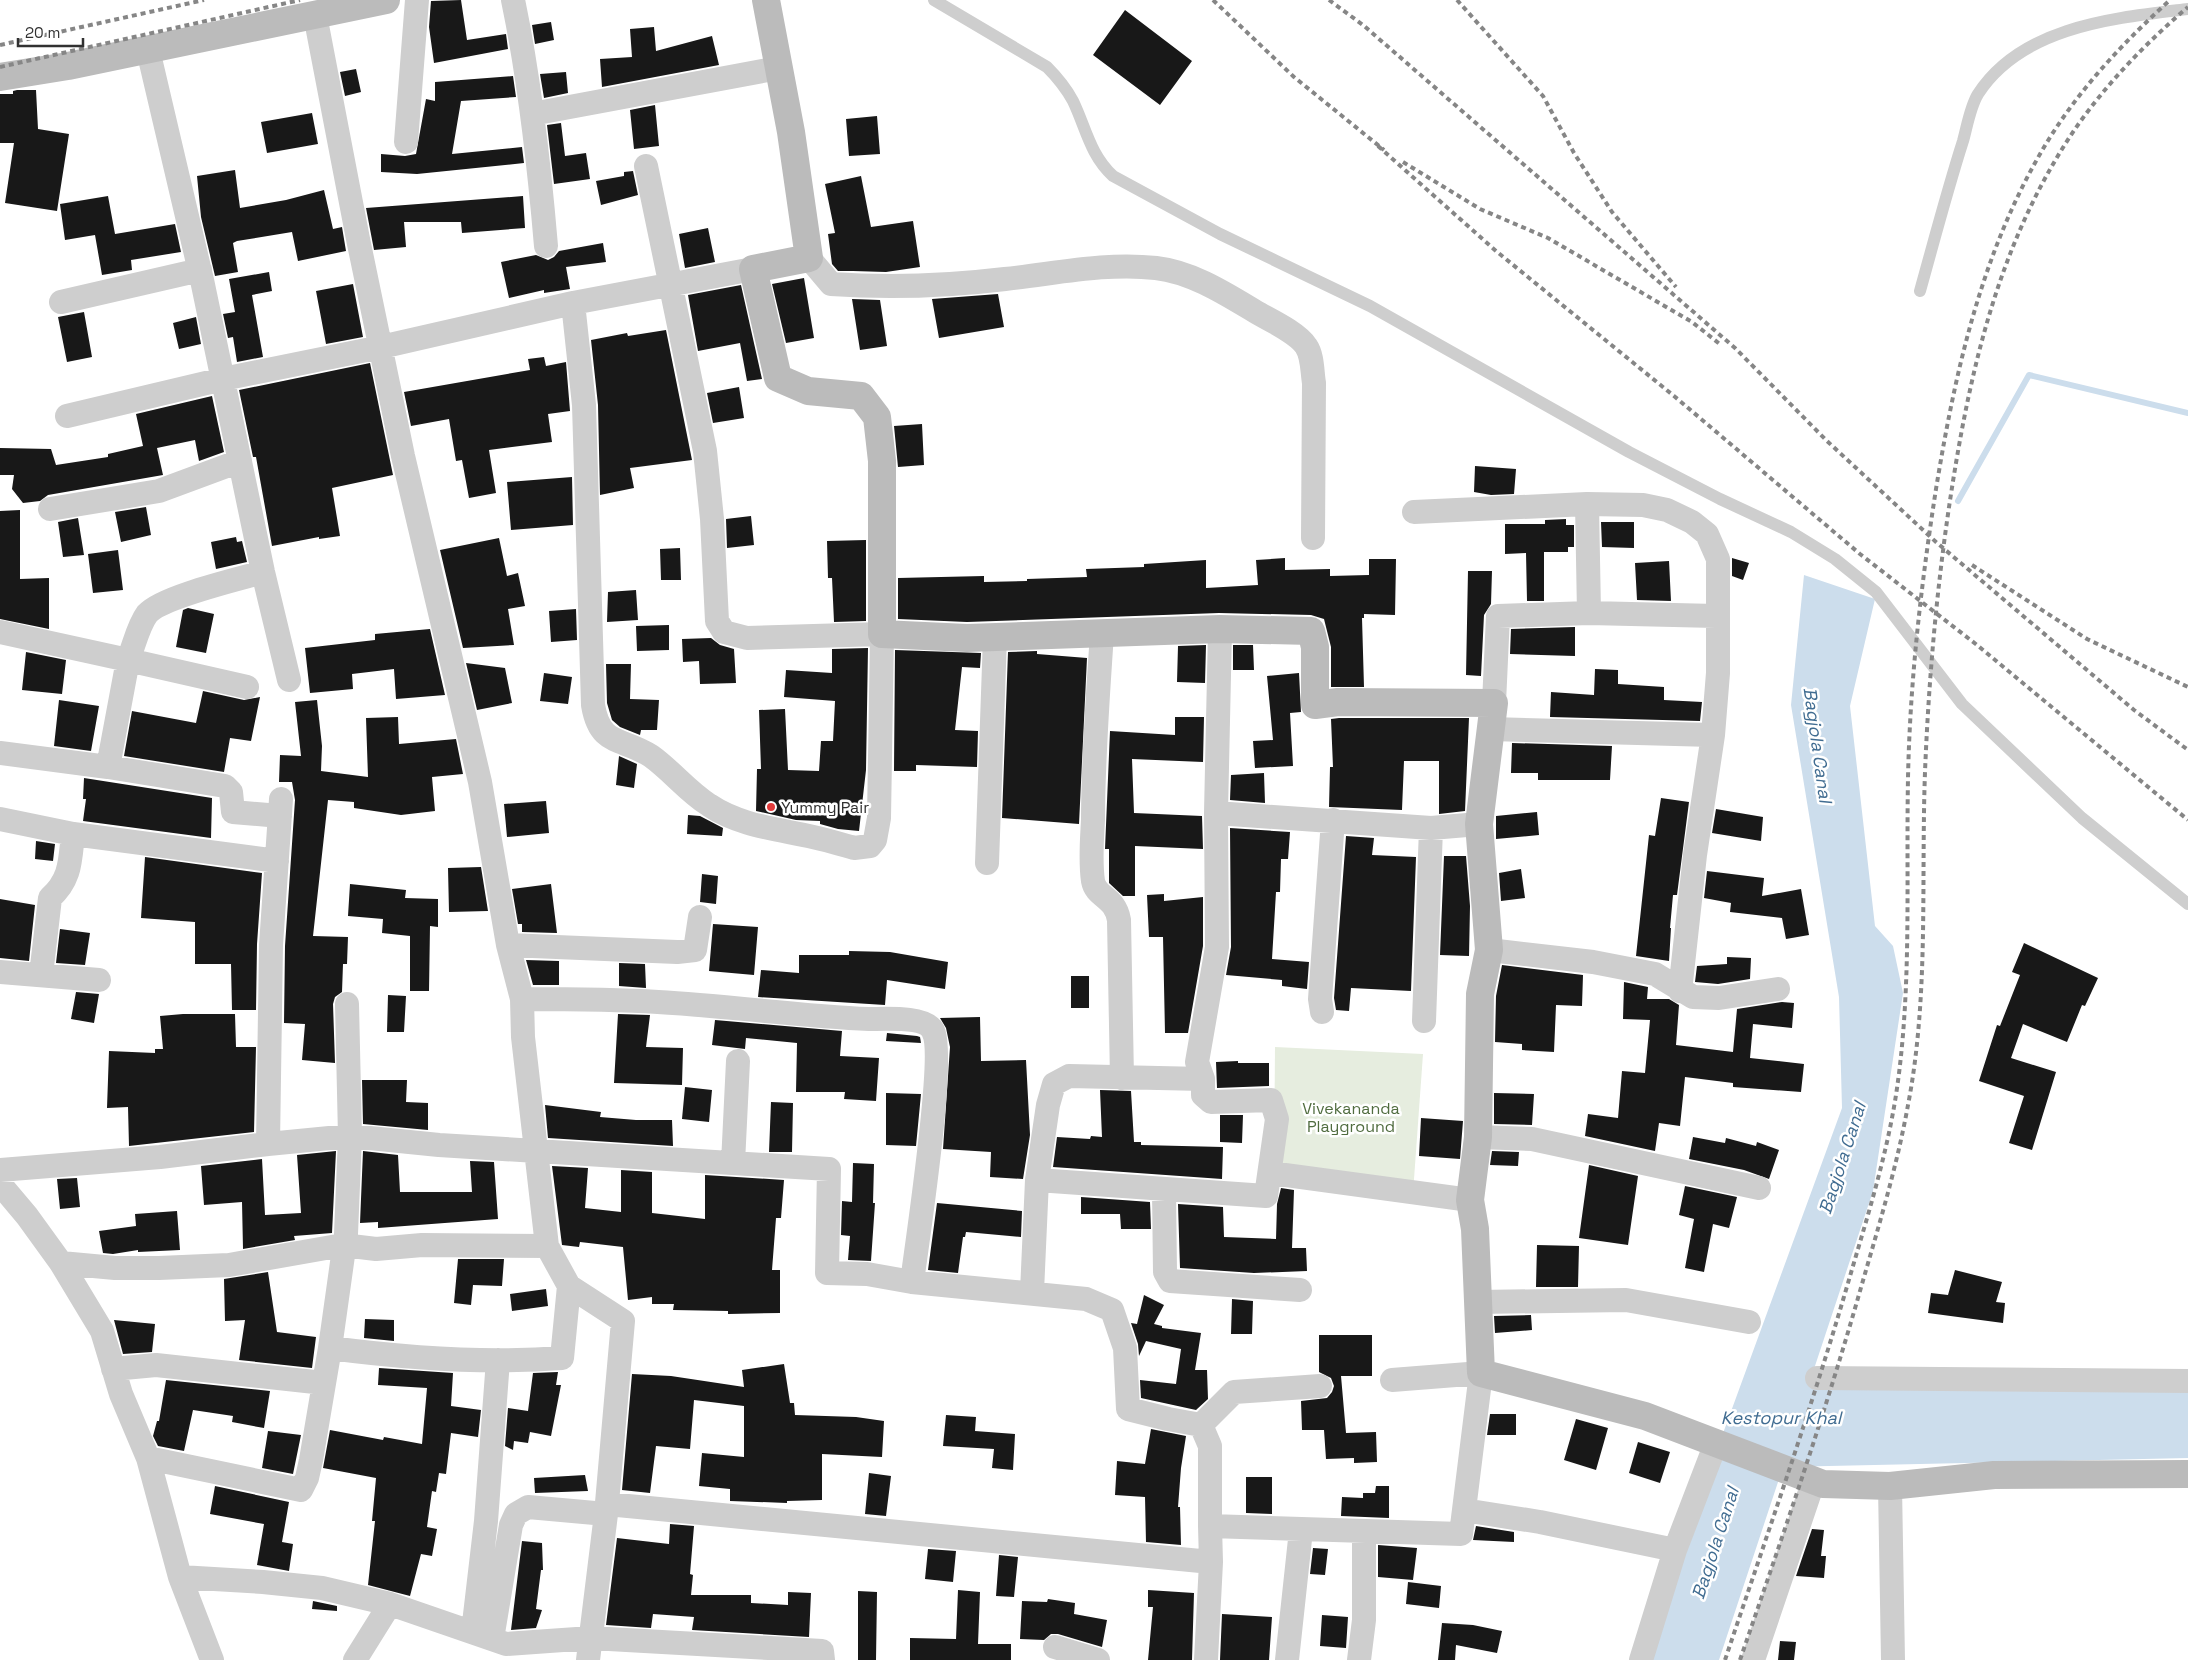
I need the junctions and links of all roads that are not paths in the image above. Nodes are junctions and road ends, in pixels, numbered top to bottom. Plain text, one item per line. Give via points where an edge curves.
1 (386, 0) edge
2 (417, 0) edge
3 (513, 0) edge
4 (766, 0) edge
5 (934, 0) edge
6 (2188, 9) edge
7 (315, 15) junction
8 (148, 50) junction
9 (779, 68) junction
10 (0, 77) edge
11 (532, 114) junction
12 (406, 142) dead end
13 (646, 166) dead end
14 (546, 246) dead end
15 (809, 258) junction
16 (753, 268) junction
17 (200, 270) junction
18 (670, 285) junction
19 (1920, 291) dead end
20 (61, 302) dead end
21 (573, 303) junction
22 (381, 347) junction
23 (222, 379) junction
24 (67, 416) dead end
25 (240, 461) junction
26 (1587, 504) junction
27 (50, 509) dead end
28 (1414, 512) dead end
29 (1312, 538) dead end
30 (263, 572) junction
31 (1589, 613) junction
32 (1716, 616) junction
33 (1220, 629) junction
34 (0, 632) edge
35 (1102, 633) junction
36 (882, 634) junction
37 (995, 637) junction
38 (128, 660) junction
39 (289, 680) dead end
40 (248, 687) dead end
41 (1492, 716) junction
42 (1713, 736) junction
43 (0, 753) edge
44 (108, 767) junction
45 (1216, 813) junction
46 (0, 818) edge
47 (1333, 820) junction
48 (1480, 824) junction
49 (1431, 828) junction
50 (74, 834) junction
51 (277, 860) junction
52 (987, 863) dead end
53 (2188, 904) edge
54 (700, 917) dead end
55 (508, 945) junction
56 (1489, 950) junction
57 (0, 972) edge
58 (41, 975) junction
59 (99, 980) dead end
60 (1778, 989) dead end
61 (1680, 991) junction
62 (522, 999) junction
63 (347, 1004) dead end
64 (1322, 1012) dead end
65 (1424, 1021) dead end
66 (738, 1060) dead end
67 (1122, 1078) junction
68 (1203, 1079) junction
69 (350, 1136) junction
70 (1478, 1136) junction
71 (268, 1144) junction
72 (535, 1152) junction
73 (733, 1163) junction
74 (0, 1170) edge
75 (1270, 1173) junction
76 (1037, 1180) junction
77 (0, 1184) edge
78 (1759, 1188) dead end
79 (1164, 1190) junction
80 (1470, 1200) junction
81 (343, 1246) junction
82 (546, 1246) junction
83 (62, 1263) junction
84 (912, 1282) junction
85 (569, 1286) junction
86 (1300, 1290) dead end
87 (1032, 1292) junction
88 (1478, 1302) junction
89 (1749, 1322) dead end
90 (330, 1348) junction
91 (498, 1360) junction
92 (113, 1369) junction
93 (1481, 1372) junction
94 (1817, 1378) dead end
95 (1392, 1380) dead end
96 (2188, 1380) edge
97 (324, 1383) junction
98 (1320, 1386) dead end
99 (1201, 1425) junction
100 (1716, 1444) junction
101 (148, 1458) junction
102 (2188, 1474) edge
103 (1810, 1479) junction
104 (1890, 1486) junction
105 (606, 1509) junction
106 (1464, 1510) junction
107 (1210, 1526) junction
108 (1301, 1530) junction
109 (1364, 1532) junction
110 (1675, 1550) junction
111 (1211, 1562) junction
112 (180, 1577) junction
113 (390, 1604) junction
114 (483, 1635) junction
115 (1056, 1647) dead end
116 (590, 1649) edge
117 (662, 1651) edge
118 (762, 1654) edge
119 (212, 1660) edge
120 (355, 1660) edge
121 (823, 1660) edge
122 (1098, 1660) edge
123 (1206, 1660) edge
124 (1288, 1660) edge
125 (1359, 1660) edge
126 (1641, 1660) edge
127 (1753, 1660) edge
128 (1893, 1660) edge

1 - 7 street
2 - 12 street
3 - 11 street
4 - 9 street
5 - 53 lane via 1047,67 1073,101 1092,149 1101,165 1113,176 1220,234 1370,306 1628,452 1791,532 1835,559 1876,592 1962,704 2082,818
6 - 19 lane via 2078,27 2024,49 1997,72 1977,96
7 - 8 street
7 - 22 street
8 - 10 street
8 - 17 street
9 - 11 street
9 - 15 street
11 - 14 street
13 - 18 street
15 - 16 street
15 - 29 street via 830,284 874,287 980,282 1120,266 1157,268 1208,285 1243,304 1290,332 1306,346 1310,358 1314,383
16 - 18 street
16 - 36 street via 778,378 808,392 861,396 877,417 882,461
17 - 20 street
17 - 23 street
18 - 21 street
18 - 36 street via 705,451 712,519 715,605 720,626 724,632 747,638
21 - 22 street
21 - 36 street via 584,405 593,705 601,731 648,755 709,805 734,819 854,848 870,846 875,840 879,818
22 - 23 street
22 - 55 street via 403,456 480,782
23 - 24 street
23 - 25 street
25 - 27 street via 159,491
25 - 30 street
26 - 28 street
26 - 31 street
26 - 32 street via 1643,505 1667,510 1708,534 1718,560
30 - 38 street via 153,608 144,618
30 - 39 street
31 - 32 street
31 - 41 street via 1498,616
32 - 42 street via 1718,673
33 - 35 street
33 - 41 street via 1311,631 1315,647 1315,705 1338,702
33 - 45 street
34 - 38 street
35 - 37 street
35 - 67 street via 1092,870 1098,891 1114,903 1119,920
36 - 37 street
37 - 52 street
38 - 40 street
38 - 44 street
41 - 42 street
41 - 48 street
42 - 61 street via 1695,855
43 - 44 street
44 - 51 street via 225,786 231,792 233,812 280,808
45 - 47 street
45 - 68 street via 1218,947 1197,1062
46 - 50 street
47 - 49 street
47 - 64 street via 1320,999
48 - 49 street
48 - 56 street
49 - 65 street
50 - 51 street
50 - 58 street via 68,877 50,898
51 - 71 street via 271,945
54 - 55 street via 695,950
55 - 62 street
56 - 61 street via 1593,962 1656,974
56 - 70 street via 1480,994
57 - 58 street
58 - 59 street
60 - 61 street via 1719,998 1693,997
62 - 72 street
62 - 84 street via 659,1002 927,1024 932,1028 937,1043
63 - 69 street
66 - 73 street
67 - 68 street
67 - 76 street via 1069,1076 1054,1084
68 - 75 street via 1203,1095 1211,1102 1271,1100 1277,1119
69 - 71 street
69 - 72 street
69 - 81 street
70 - 78 street via 1532,1140
70 - 80 street
71 - 74 street via 160,1157
72 - 73 street
72 - 82 street
73 - 84 street via 829,1169 827,1273 867,1274
75 - 79 street via 1266,1196
75 - 80 street
76 - 79 street
76 - 87 street
77 - 83 street
79 - 86 street via 1165,1272 1170,1281
80 - 88 street via 1475,1229
81 - 82 street via 376,1249 422,1245
81 - 83 street via 229,1265 115,1268
81 - 90 street
82 - 85 street
83 - 92 street via 102,1331
84 - 87 street
85 - 91 street via 562,1358
85 - 105 street via 623,1321
87 - 99 street via 1086,1299 1112,1310 1125,1348 1128,1409
88 - 89 street via 1626,1300
88 - 93 street
90 - 91 street
90 - 97 street
91 - 114 street via 486,1521
92 - 97 street via 156,1365
92 - 101 street
93 - 95 street
93 - 100 street via 1645,1416
93 - 106 street
94 - 96 street
97 - 101 street via 311,1460 301,1490
98 - 99 street via 1234,1392
99 - 107 street via 1210,1446
100 - 103 street
100 - 110 street
101 - 112 street
102 - 104 street via 1994,1475
103 - 104 street via 1823,1484
103 - 127 street
104 - 128 street
105 - 111 street
105 - 114 street via 528,1507 516,1514
105 - 116 street
106 - 109 street via 1461,1534
106 - 110 street
107 - 108 street
107 - 111 street
108 - 109 street
108 - 124 street
109 - 125 street via 1364,1620
110 - 126 street
111 - 123 street
112 - 113 street via 322,1588
112 - 119 street
113 - 114 street
113 - 120 street
114 - 116 street via 506,1644
115 - 122 street
116 - 117 street
117 - 118 street
118 - 121 street via 822,1652

